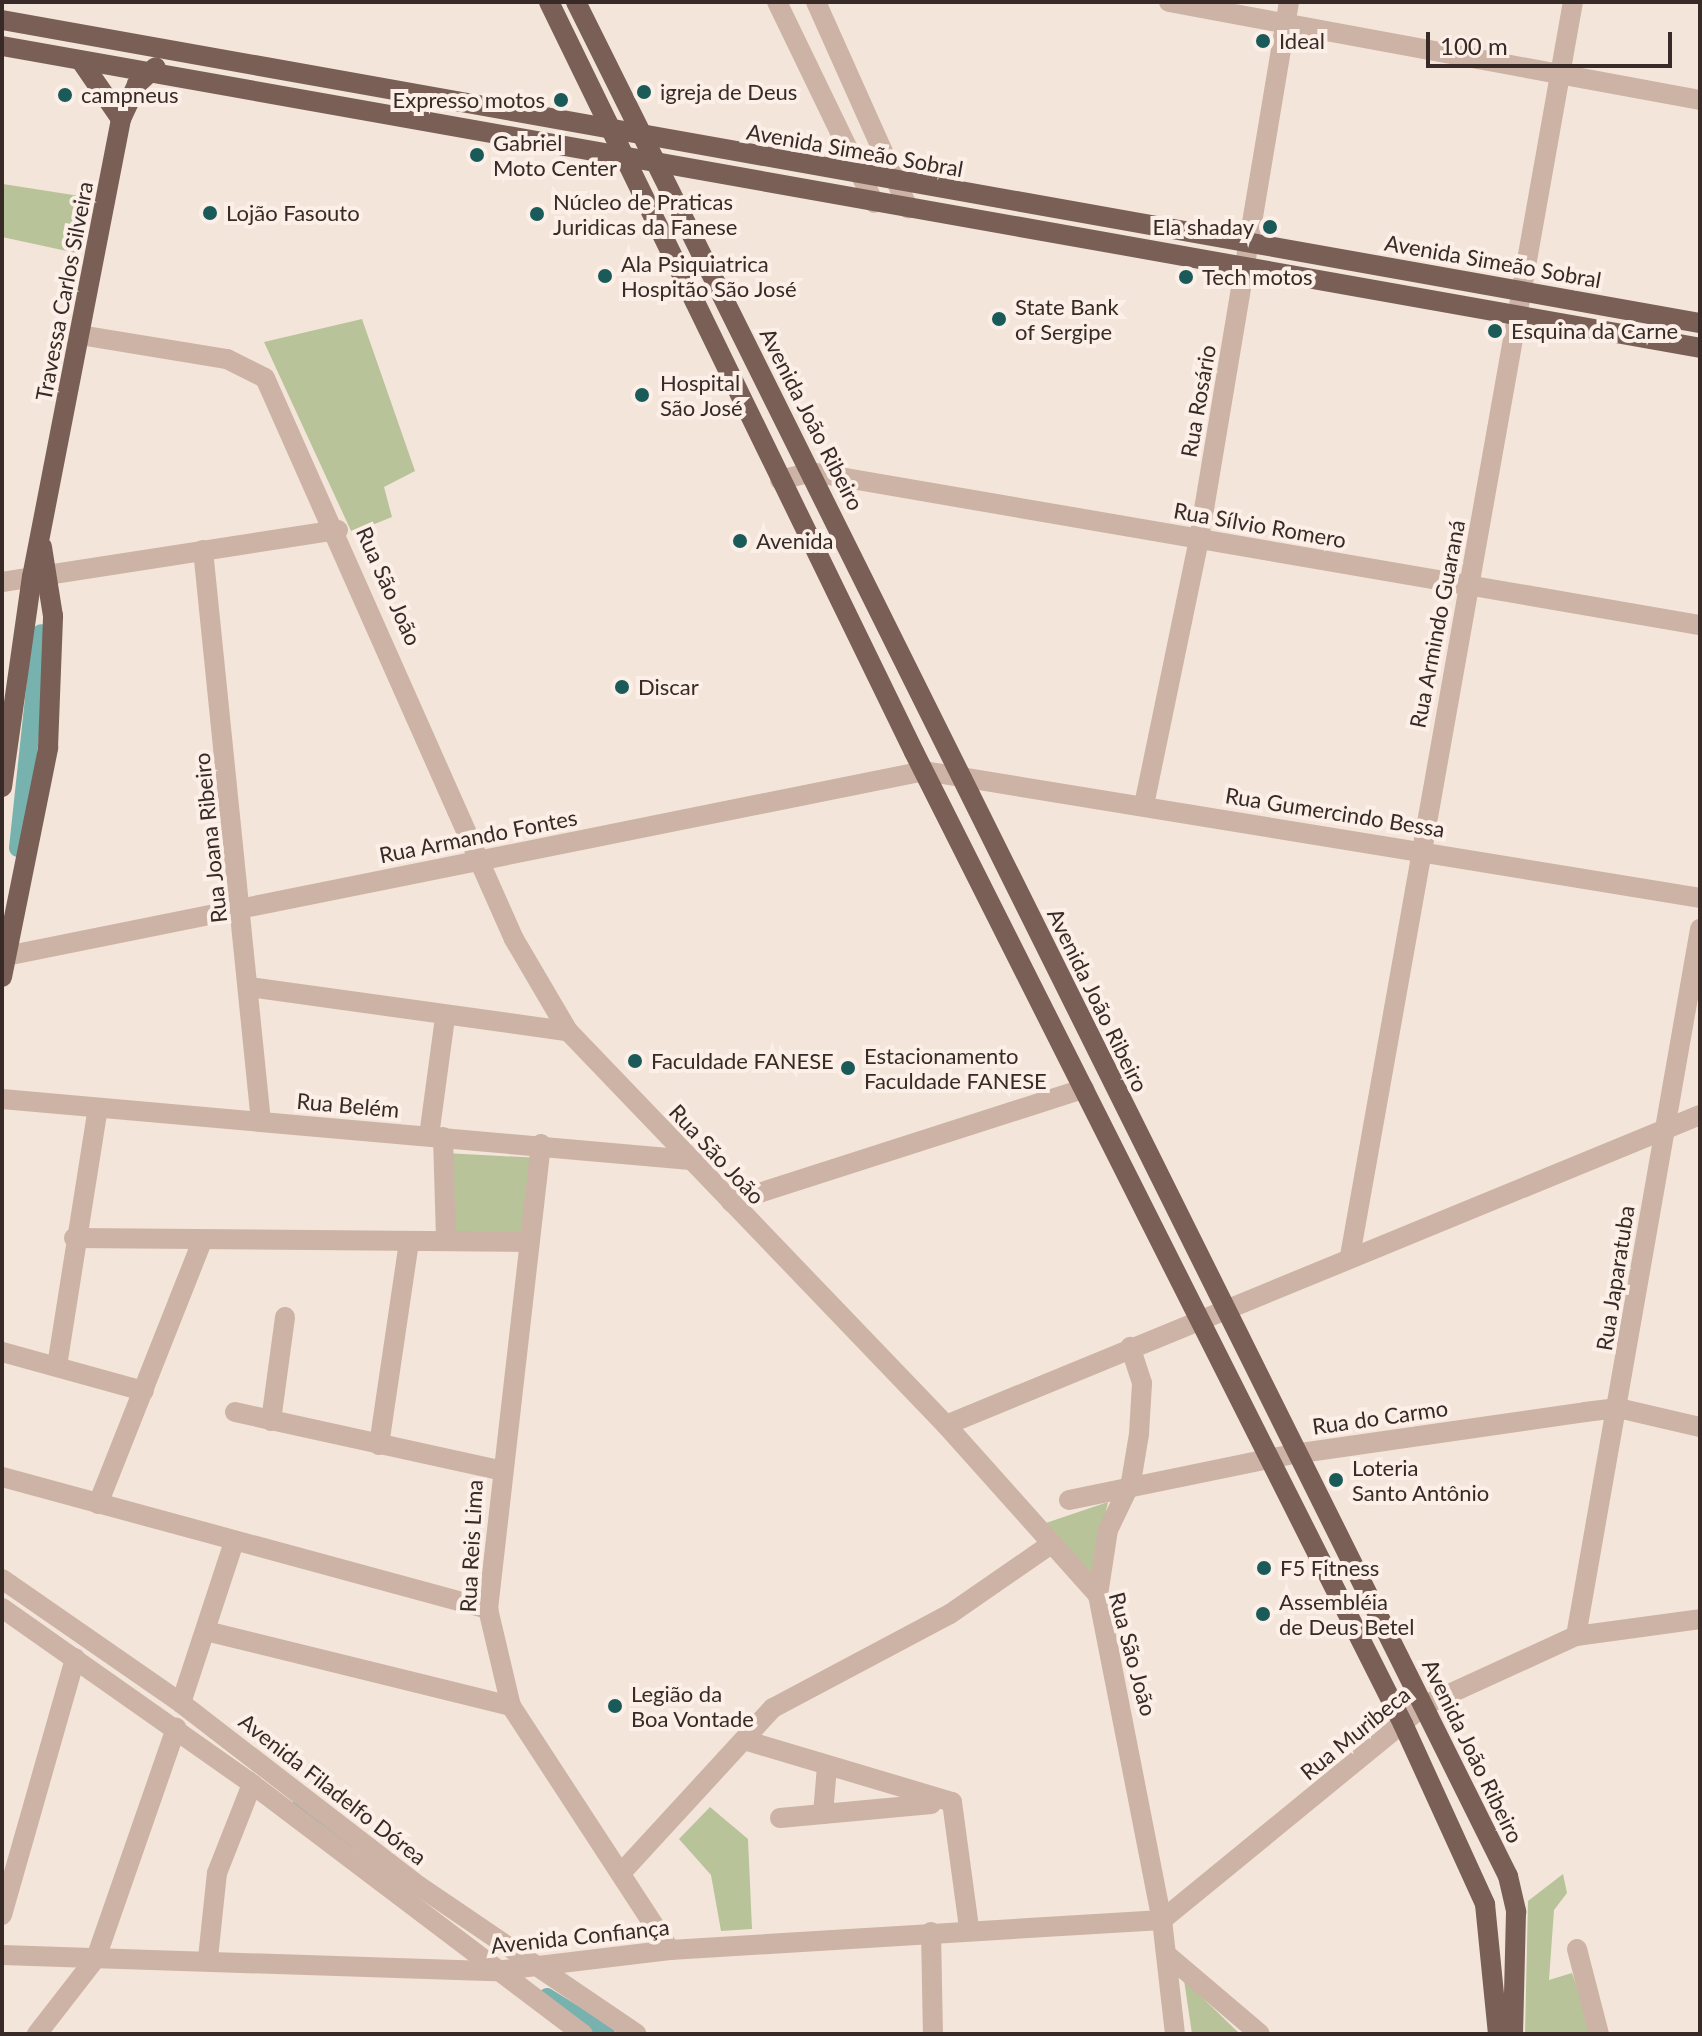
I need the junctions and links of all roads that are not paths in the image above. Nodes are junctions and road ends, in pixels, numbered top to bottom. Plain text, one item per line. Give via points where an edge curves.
1 (549, 2) edge
2 (576, 2) edge
3 (777, 2) edge
4 (816, 2) edge
5 (1169, 2) edge
6 (1573, 2) edge
7 (1287, 12) edge
8 (2, 20) edge
9 (2, 46) edge
10 (81, 61) junction
11 (257, 66) junction
12 (146, 72) junction
13 (1561, 74) junction
14 (1700, 100) edge
15 (121, 119) junction
16 (612, 132) junction
17 (644, 138) junction
18 (623, 159) junction
19 (660, 164) junction
20 (859, 175) junction
21 (896, 181) junction
22 (874, 203) junction
23 (908, 208) junction
24 (1251, 243) junction
25 (1246, 268) junction
26 (1524, 290) junction
27 (1519, 315) junction
28 (1700, 323) edge
29 (80, 335) junction
30 (1700, 348) edge
31 (811, 472) junction
32 (780, 480) junction
33 (338, 530) junction
34 (1199, 539) junction
35 (203, 550) junction
36 (40, 575) junction
37 (2, 582) edge
38 (1470, 586) junction
39 (1700, 625) edge
40 (924, 771) junction
41 (961, 776) junction
42 (2, 787) edge
43 (1144, 805) junction
44 (1419, 849) junction
45 (483, 859) junction
46 (1700, 898) edge
47 (241, 908) junction
48 (1700, 929) edge
49 (6, 956) junction
50 (2, 977) edge
51 (249, 987) junction
52 (445, 1017) junction
53 (568, 1031) junction
54 (1084, 1089) junction
55 (2, 1099) edge
56 (98, 1108) junction
57 (1700, 1115) edge
58 (261, 1122) junction
59 (1664, 1129) junction
60 (436, 1136) junction
61 (541, 1144) junction
62 (690, 1160) junction
63 (731, 1202) junction
64 (74, 1238) junction
65 (202, 1241) junction
66 (409, 1241) junction
67 (446, 1241) junction
68 (528, 1242) junction
69 (1350, 1256) junction
70 (1227, 1306) junction
71 (285, 1317) dead end
72 (1196, 1319) junction
73 (1130, 1347) junction
74 (2, 1352) edge
75 (57, 1366) junction
76 (144, 1391) junction
77 (1618, 1408) junction
78 (235, 1412) dead end
79 (271, 1421) junction
80 (946, 1425) junction
81 (1700, 1427) edge
82 (379, 1445) junction
83 (1294, 1454) junction
84 (1268, 1461) junction
85 (498, 1470) junction
86 (2, 1477) edge
87 (1131, 1482) junction
88 (1069, 1500) dead end
89 (98, 1504) junction
90 (1051, 1544) junction
91 (233, 1545) junction
92 (2, 1579) edge
93 (1098, 1595) junction
94 (2, 1608) edge
95 (488, 1609) junction
96 (1700, 1619) edge
97 (210, 1632) junction
98 (1576, 1636) junction
99 (75, 1658) junction
100 (181, 1703) junction
101 (1425, 1705) junction
102 (511, 1706) junction
103 (1403, 1724) junction
104 (176, 1728) junction
105 (744, 1740) junction
106 (827, 1766) junction
107 (252, 1784) junction
108 (952, 1802) junction
109 (823, 1814) junction
110 (780, 1818) dead end
111 (622, 1872) junction
112 (2, 1915) edge
113 (1162, 1920) junction
114 (969, 1927) junction
115 (931, 1932) junction
116 (1577, 1949) dead end
117 (670, 1950) junction
118 (1166, 1954) junction
119 (2, 1955) edge
120 (96, 1958) junction
121 (208, 1958) junction
122 (532, 1967) junction
123 (498, 1971) junction
124 (575, 2032) edge
125 (37, 2034) edge
126 (637, 2034) edge
127 (933, 2034) edge
128 (1175, 2034) edge
129 (1260, 2034) edge
130 (1498, 2034) edge
131 (1513, 2034) edge
132 (1599, 2034) edge

1 - 16 main road
2 - 17 main road, Avenida João Ribeiro
3 - 20 street
4 - 21 street
5 - 7 street
6 - 13 street, Rua Armindo Guaraná
7 - 13 street
7 - 24 street, Rua Rosário
8 - 11 main road, Avenida Simeão Sobral
9 - 10 main road
10 - 12 main road
10 - 15 main road
11 - 12 main road via 234,72 177,63
11 - 16 main road, Avenida Simeão Sobral
12 - 15 main road
12 - 18 main road
13 - 14 street
13 - 26 street, Rua Armindo Guaraná
15 - 29 main road, Travessa Carlos Silveira
16 - 17 main road, Avenida Simeão Sobral
16 - 18 main road
17 - 19 main road, Avenida João Ribeiro
17 - 20 main road, Avenida Simeão Sobral
18 - 19 main road
18 - 32 main road
19 - 22 main road
19 - 31 main road, Avenida João Ribeiro
20 - 21 main road, Avenida Simeão Sobral
20 - 22 street
21 - 23 street
21 - 24 main road, Avenida Simeão Sobral
22 - 23 main road
23 - 25 main road
24 - 25 street, Rua Rosário
24 - 26 main road, Avenida Simeão Sobral
25 - 27 main road
25 - 34 street, Rua Rosário
26 - 27 street, Rua Armindo Guaraná
26 - 28 main road, Avenida Simeão Sobral
27 - 30 main road
27 - 38 street, Rua Armindo Guaraná
29 - 33 street, Rua São João via 251,365 269,384
29 - 36 main road, Travessa Carlos Silveira via 41,543
31 - 32 street
31 - 34 street, Rua Sílvio Romero
31 - 41 main road, Avenida João Ribeiro
32 - 40 main road
33 - 35 street
33 - 45 street, Rua São João
34 - 38 street, Rua Sílvio Romero
34 - 43 street, Rua Rosário
35 - 36 street
35 - 47 street, Rua Joana Ribeiro
36 - 37 street
36 - 42 main road
36 - 49 main road via 48,748
38 - 39 street, Rua Sílvio Romero
38 - 44 street, Rua Armindo Guaraná
40 - 41 street, Rua Armando Fontes
40 - 45 street, Rua Armando Fontes
40 - 54 main road
41 - 43 street, Rua Gumercindo Bessa
41 - 70 main road, Avenida João Ribeiro
43 - 44 street, Rua Gumercindo Bessa
44 - 46 street, Rua Gumercindo Bessa
44 - 69 street, Rua Armindo Guaraná
45 - 47 street, Rua Armando Fontes
45 - 53 street, Rua São João via 529,969
47 - 49 street, Rua Armando Fontes
47 - 51 street, Rua Joana Ribeiro
48 - 59 street, Rua Japaratuba
49 - 50 main road
51 - 52 street
51 - 58 street, Rua Joana Ribeiro
52 - 53 street
52 - 60 street
53 - 62 street, Rua São João
54 - 63 street
54 - 72 main road
55 - 56 street, Rua Belém
56 - 58 street, Rua Belém
56 - 64 street
57 - 59 street
58 - 60 street, Rua Belém
59 - 69 street
59 - 77 street, Rua Japaratuba
60 - 61 street, Rua Belém
60 - 67 street
61 - 62 street, Rua Belém
61 - 68 street, Rua Reis Lima
62 - 63 street, Rua São João
63 - 80 street, Rua São João
64 - 65 street
64 - 75 street
65 - 66 street
65 - 76 street
66 - 67 street
66 - 82 street
67 - 68 street
68 - 85 street, Rua Reis Lima
69 - 70 street
70 - 72 street
70 - 83 main road, Avenida João Ribeiro
71 - 79 street
72 - 73 street
72 - 84 main road
73 - 80 street
73 - 87 street via 1143,1391
74 - 75 street
75 - 76 street
76 - 89 street
77 - 81 street, Rua do Carmo
77 - 83 street, Rua do Carmo
77 - 98 street, Rua Japaratuba
78 - 79 street
79 - 82 street
80 - 90 street, Rua São João
82 - 85 street
83 - 84 street, Rua do Carmo
83 - 101 main road, Avenida João Ribeiro
84 - 87 street, Rua do Carmo
84 - 103 main road
85 - 95 street, Rua Reis Lima
86 - 89 street
87 - 88 street, Rua do Carmo
87 - 93 street via 1108,1530
89 - 91 street
90 - 93 street, Rua São João
90 - 105 street via 928,1627 802,1689
91 - 95 street
91 - 97 street
92 - 100 street, Avenida Filadelfo Dórea
93 - 113 street, Rua São João
94 - 99 street, Avenida Filadelfo Dórea
95 - 102 street, Rua Reis Lima
96 - 98 street, Rua Muribeca
97 - 100 street
97 - 102 street
98 - 101 street, Rua Muribeca
99 - 104 street, Avenida Filadelfo Dórea
99 - 112 street
100 - 122 street, Avenida Filadelfo Dórea
101 - 103 street, Rua Muribeca
101 - 131 main road, Avenida João Ribeiro via 1512,1888
102 - 111 street, Rua Reis Lima
103 - 113 street, Rua Muribeca
103 - 130 main road via 1485,1904
104 - 107 street, Avenida Filadelfo Dórea
104 - 120 street
105 - 106 street
105 - 111 street
106 - 108 street
106 - 109 street
107 - 121 street via 217,1873
107 - 123 street, Avenida Filadelfo Dórea
108 - 109 street
108 - 114 street
109 - 110 street
111 - 117 street, Rua Reis Lima
113 - 114 street, Avenida Confiança
113 - 118 street, Rua São João
114 - 115 street, Avenida Confiança
115 - 117 street, Avenida Confiança
115 - 127 street
116 - 132 street
117 - 122 street, Avenida Confiança
118 - 128 street, Rua São João
118 - 129 street
119 - 120 street, Avenida Confiança
120 - 121 street, Avenida Confiança
120 - 125 street
121 - 123 street, Avenida Confiança
122 - 123 street, Avenida Confiança
122 - 126 street, Avenida Filadelfo Dórea
123 - 124 street, Avenida Filadelfo Dórea

